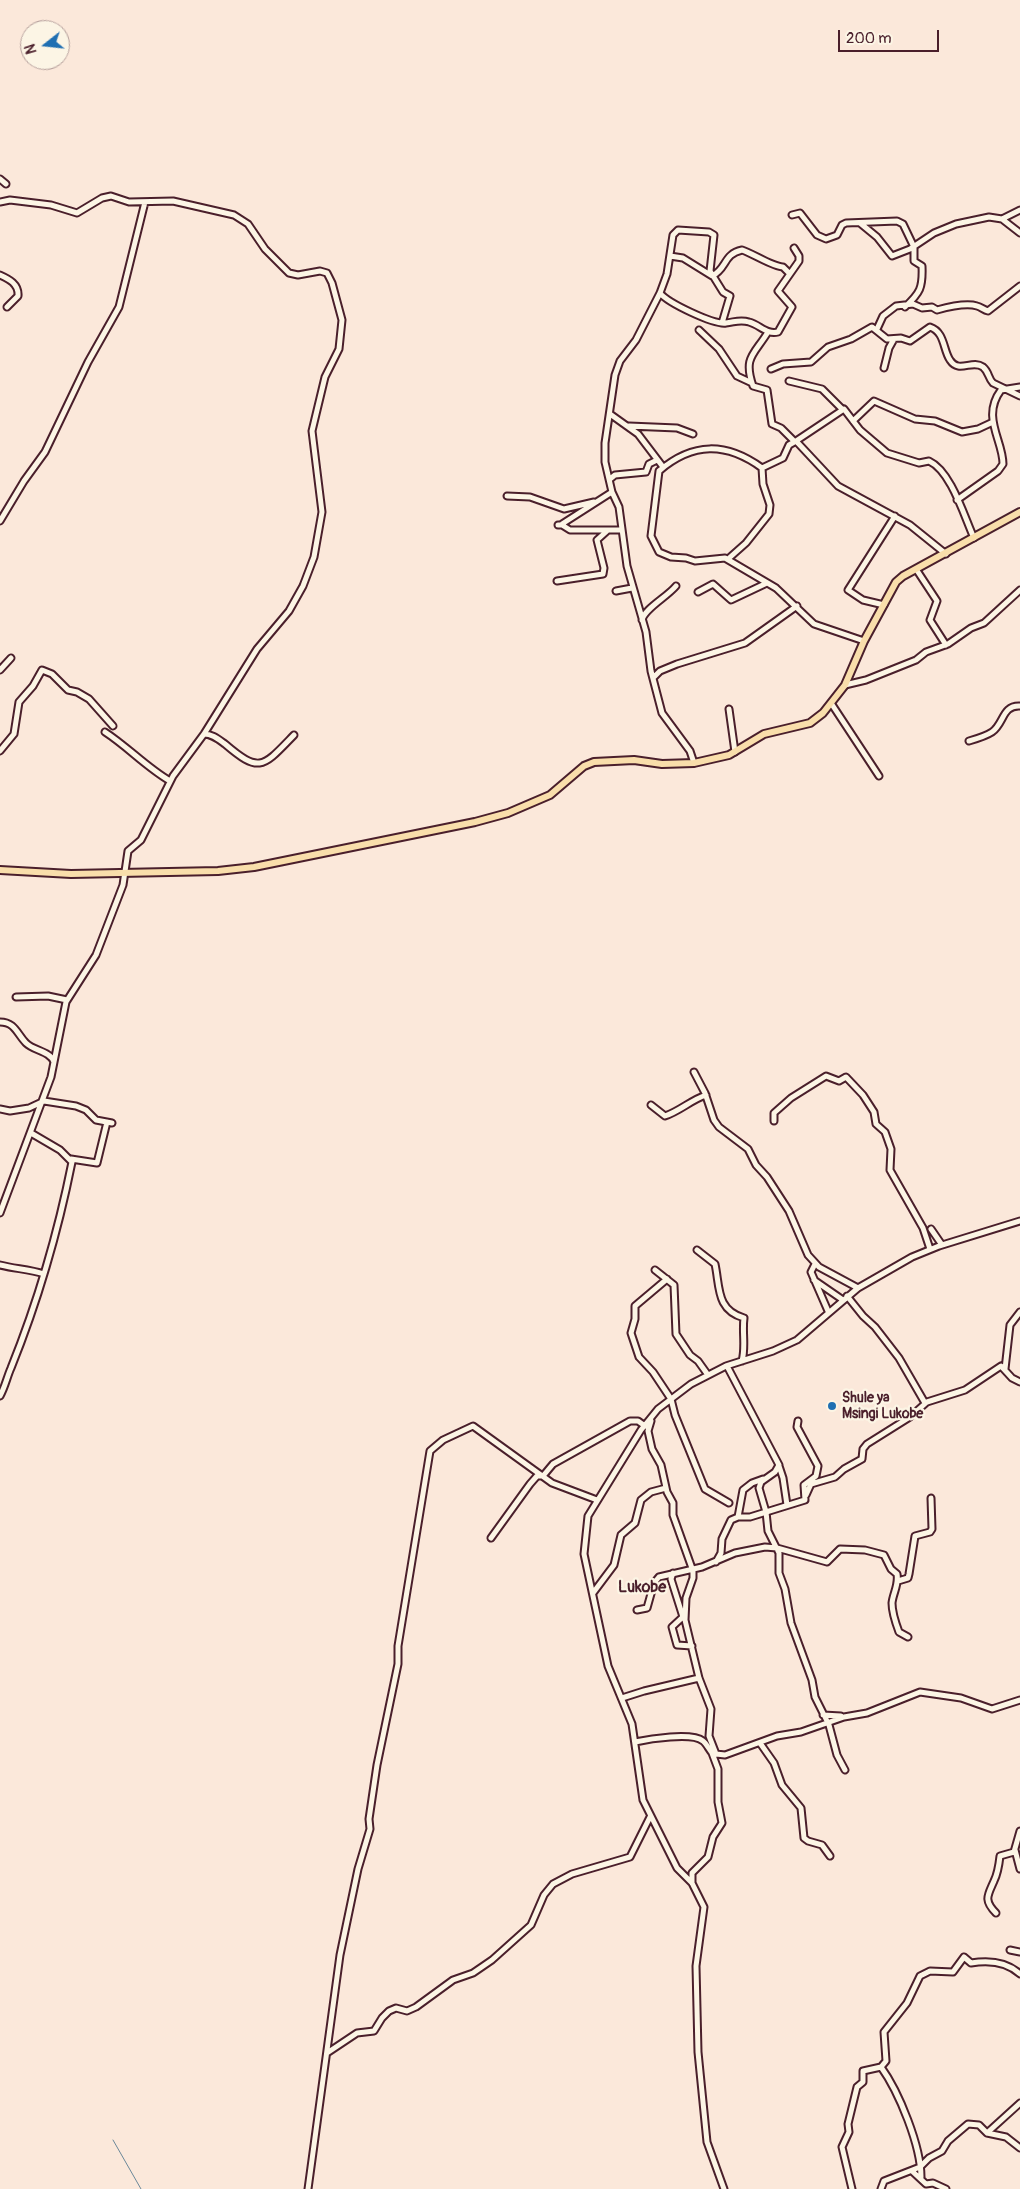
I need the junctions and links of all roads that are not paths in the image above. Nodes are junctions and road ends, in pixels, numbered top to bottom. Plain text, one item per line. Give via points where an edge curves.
1 (0, 179) edge
2 (6, 184) dead end
3 (0, 202) edge
4 (145, 202) junction
5 (1020, 210) edge
6 (792, 215) dead end
7 (1002, 219) junction
8 (860, 223) junction
9 (1020, 233) edge
10 (914, 247) junction
11 (794, 248) dead end
12 (670, 256) junction
13 (789, 273) junction
14 (0, 275) edge
15 (712, 276) junction
16 (1020, 286) edge
17 (660, 292) junction
18 (904, 306) junction
19 (7, 307) dead end
20 (722, 323) junction
21 (877, 329) junction
22 (698, 330) dead end
23 (768, 332) junction
24 (895, 339) junction
25 (884, 368) dead end
26 (771, 369) dead end
27 (789, 381) dead end
28 (752, 383) junction
29 (1020, 387) edge
30 (1004, 390) junction
31 (1020, 396) edge
32 (842, 409) junction
33 (610, 414) junction
34 (853, 421) junction
35 (993, 422) junction
36 (628, 426) junction
37 (693, 434) dead end
38 (795, 441) junction
39 (657, 460) junction
40 (663, 467) junction
41 (762, 468) junction
42 (610, 479) junction
43 (612, 492) junction
44 (507, 496) dead end
45 (957, 500) junction
46 (594, 502) junction
47 (1020, 512) edge
48 (895, 516) junction
49 (0, 521) edge
50 (622, 530) junction
51 (607, 531) junction
52 (974, 538) junction
53 (946, 554) junction
54 (728, 560) junction
55 (916, 569) junction
56 (557, 581) dead end
57 (767, 583) junction
58 (676, 586) dead end
59 (632, 588) junction
60 (1020, 590) edge
61 (616, 591) dead end
62 (698, 592) dead end
63 (884, 605) junction
64 (797, 606) junction
65 (642, 621) junction
66 (864, 641) junction
67 (946, 645) junction
68 (11, 658) dead end
69 (0, 670) edge
70 (653, 678) junction
71 (845, 684) junction
72 (831, 704) junction
73 (1020, 706) edge
74 (729, 709) dead end
75 (113, 726) dead end
76 (105, 732) dead end
77 (204, 734) junction
78 (294, 735) dead end
79 (969, 742) dead end
80 (0, 751) edge
81 (735, 752) junction
82 (691, 754) junction
83 (694, 763) junction
84 (685, 764) junction
85 (879, 776) dead end
86 (170, 781) junction
87 (0, 870) edge
88 (126, 873) junction
89 (16, 997) dead end
90 (67, 1000) junction
91 (0, 1022) edge
92 (54, 1062) junction
93 (694, 1072) dead end
94 (706, 1095) junction
95 (44, 1101) junction
96 (651, 1105) dead end
97 (0, 1110) edge
98 (774, 1121) dead end
99 (31, 1133) junction
100 (71, 1159) junction
101 (0, 1213) edge
102 (1020, 1221) edge
103 (931, 1229) dead end
104 (942, 1245) junction
105 (930, 1249) junction
106 (697, 1250) dead end
107 (815, 1264) junction
108 (0, 1265) edge
109 (655, 1270) dead end
110 (44, 1274) junction
111 (667, 1279) junction
112 (813, 1280) junction
113 (858, 1288) junction
114 (845, 1298) junction
115 (828, 1311) junction
116 (1020, 1312) edge
117 (742, 1361) junction
118 (728, 1366) junction
119 (1005, 1369) junction
120 (708, 1375) junction
121 (1020, 1382) edge
122 (0, 1396) edge
123 (671, 1399) junction
124 (925, 1403) junction
125 (652, 1417) junction
126 (798, 1421) dead end
127 (645, 1426) junction
128 (779, 1466) junction
129 (543, 1476) junction
130 (766, 1478) junction
131 (666, 1488) junction
132 (806, 1495) junction
133 (930, 1498) dead end
134 (597, 1500) junction
135 (729, 1503) dead end
136 (787, 1505) junction
137 (766, 1512) junction
138 (738, 1517) junction
139 (491, 1538) dead end
140 (776, 1548) junction
141 (715, 1563) junction
142 (692, 1569) junction
143 (673, 1573) junction
144 (898, 1581) junction
145 (593, 1593) junction
146 (637, 1610) dead end
147 (684, 1616) junction
148 (908, 1637) dead end
149 (692, 1646) junction
150 (699, 1678) junction
151 (622, 1698) junction
152 (1020, 1700) edge
153 (823, 1715) junction
154 (844, 1716) junction
155 (827, 1722) junction
156 (635, 1742) junction
157 (760, 1743) junction
158 (714, 1754) junction
159 (845, 1770) dead end
160 (650, 1818) junction
161 (1020, 1831) edge
162 (1015, 1850) junction
163 (830, 1856) dead end
164 (1020, 1869) edge
165 (692, 1883) junction
166 (996, 1913) dead end
167 (1010, 1950) dead end
168 (1020, 1952) edge
169 (1020, 1974) edge
170 (327, 2053) junction
171 (880, 2067) junction
172 (1020, 2103) edge
173 (987, 2133) junction
174 (1020, 2148) edge
175 (920, 2168) junction
176 (912, 2171) junction
177 (921, 2177) junction
178 (308, 2189) edge
179 (724, 2189) edge
180 (852, 2189) edge
181 (881, 2189) edge
182 (946, 2189) edge

1 - 2 street
3 - 4 street via 10,200 51,205 76,213 107,196
4 - 49 street via 119,307 88,362 45,452
4 - 77 street via 173,201 240,218 248,224 271,257 289,273 327,273 342,317 339,349 325,377 312,431 322,512 314,557 289,611 257,649
5 - 7 street
6 - 8 street via 800,213 817,235 826,239 837,235 843,224
7 - 9 street
7 - 10 street via 989,217 956,224 934,233
8 - 10 street via 902,223
8 - 10 street via 877,237 891,256
10 - 18 street via 913,259 921,265 922,282 920,292
11 - 13 street via 800,259
12 - 15 street via 683,258
12 - 15 street via 676,231 709,232 714,236
12 - 17 street
13 - 15 street via 783,267 740,250 730,254 720,271
13 - 23 street via 778,292 792,307 780,330
14 - 19 street via 18,288 18,296
15 - 20 street via 723,292 730,295
16 - 18 street via 988,312 969,304 964,307 950,305 937,310 932,306
17 - 20 street via 686,310
17 - 33 street via 636,340 620,361 613,381
18 - 21 street via 890,310
20 - 23 street via 748,321
21 - 24 street via 887,339
21 - 26 street via 872,327 828,347 811,362 783,364
22 - 28 street via 719,349 737,376
23 - 28 street via 749,359
24 - 25 street
24 - 30 street via 913,341 927,328 933,328 944,342 954,365 981,366 991,381
27 - 32 street via 822,389
28 - 38 street via 754,387 767,390 772,424
29 - 30 street
30 - 31 street
30 - 35 street via 998,397
32 - 34 street
32 - 38 street via 823,425
33 - 36 street
33 - 42 street via 605,448
34 - 35 street via 874,400 915,419 935,421 962,432
34 - 45 street via 887,453 919,463 933,463 949,481
35 - 45 street via 1003,464
36 - 37 street via 677,428
36 - 39 street
38 - 41 street via 782,458
38 - 48 street via 838,486
39 - 40 street
39 - 42 street via 649,464 646,472 617,474
40 - 41 street via 683,454 711,448 746,457
40 - 54 street via 656,476 652,524 652,538 658,550 671,557 695,561
41 - 54 street via 770,514
42 - 43 street
43 - 46 street
43 - 50 street via 619,507
44 - 46 street via 534,498 564,509
45 - 52 street
46 - 51 street via 560,525 570,530
47 - 52 main road
48 - 53 street
48 - 63 street via 848,590 863,600
50 - 51 street
50 - 59 street
51 - 56 street via 597,540 603,574
52 - 53 main road
53 - 55 main road
54 - 57 street
55 - 63 main road via 896,582
55 - 67 street via 937,601 930,620
57 - 62 street via 731,600 714,584
57 - 64 street
58 - 65 street via 667,597 644,612
59 - 61 street
59 - 65 street
60 - 67 street via 984,623
63 - 66 main road
64 - 66 street via 814,624
64 - 70 street via 745,643 676,664
65 - 70 street
66 - 71 main road
67 - 71 street via 866,680
68 - 69 street
70 - 82 street via 662,713
71 - 72 main road
72 - 81 main road via 810,722 764,734
72 - 85 street
73 - 79 street via 1006,710 994,731
74 - 81 street
75 - 80 street via 89,699 68,690 52,674 42,670 19,702 14,734
76 - 86 street
77 - 78 street via 215,737 245,761 255,764 269,758
77 - 86 street
81 - 83 main road
82 - 83 street
82 - 84 street
83 - 84 main road
84 - 88 main road via 600,760 584,766 550,795 508,813 475,822 254,867
86 - 88 street via 140,840 128,851
87 - 88 main road
88 - 90 street via 96,956
89 - 90 street via 43,996
90 - 92 street
91 - 92 street via 6,1022 26,1043 50,1055
92 - 95 street
93 - 94 street
94 - 96 street via 665,1116
94 - 107 street via 716,1123 748,1149 772,1184 796,1225 805,1251
95 - 97 street via 29,1108
95 - 99 street
95 - 100 street via 76,1106 96,1120 109,1123 97,1163
98 - 105 street via 774,1113 818,1080 827,1076 839,1081 846,1076 863,1095 874,1112 876,1124 885,1132 892,1149 892,1173 923,1228
99 - 100 street
99 - 101 street
100 - 110 street via 64,1201
102 - 104 street
103 - 104 street
104 - 105 street
105 - 113 street
106 - 117 street via 715,1264 722,1302 732,1314 744,1318 741,1328 744,1339
107 - 112 street via 810,1269
107 - 113 street
108 - 110 street
109 - 111 street
110 - 122 street via 23,1340
111 - 120 street via 676,1291 676,1334
111 - 123 street via 635,1306 631,1333 639,1357
112 - 114 street
112 - 115 street
113 - 114 street
114 - 115 street
114 - 124 street via 875,1326
115 - 117 street via 797,1340
116 - 119 street via 1010,1328
117 - 118 street
118 - 120 street
118 - 128 street
119 - 121 street
119 - 124 street via 1000,1367 965,1390
120 - 123 street
123 - 125 street
123 - 135 street via 704,1486 709,1493
124 - 132 street via 910,1417 867,1444 859,1461 835,1477 815,1481
125 - 127 street
125 - 131 street via 649,1435
126 - 132 street via 801,1435 818,1466 816,1476 804,1485
127 - 129 street via 635,1420 626,1423 553,1464
127 - 134 street
128 - 130 street
128 - 136 street
129 - 134 street
129 - 139 street via 537,1476 530,1484
129 - 170 street via 473,1426 443,1440 429,1452 398,1646 398,1664 377,1765 370,1829 342,1941
130 - 137 street via 759,1488
130 - 138 street via 743,1490
131 - 142 street via 673,1518
131 - 145 street via 651,1492 641,1500 635,1523 621,1535 614,1565
132 - 136 street via 802,1502
133 - 144 street via 932,1530 915,1536 910,1572 908,1577
134 - 145 street via 588,1516 584,1547
136 - 137 street
137 - 138 street
137 - 140 street via 768,1532
138 - 141 street via 728,1525
140 - 141 street via 735,1553
140 - 144 street via 827,1562 840,1549 882,1554
140 - 153 street via 789,1618
141 - 142 street
142 - 143 street
142 - 147 street via 694,1578 686,1598
143 - 146 street via 657,1578 647,1608
143 - 147 street via 671,1579
144 - 148 street via 892,1603 895,1622 899,1632
145 - 151 street via 608,1666
147 - 149 street
147 - 149 street via 672,1628 674,1642
149 - 150 street
150 - 151 street
150 - 158 street via 711,1709 709,1736
151 - 156 street
152 - 154 street via 992,1709 961,1698 923,1691 868,1712
153 - 154 street
153 - 155 street
154 - 155 street
155 - 157 street
155 - 159 street
156 - 158 street via 651,1738 691,1737 703,1742
156 - 160 street via 638,1781
157 - 158 street via 725,1754
157 - 163 street via 774,1763 782,1785 802,1808 804,1838 822,1845
158 - 165 street via 722,1823 713,1837 708,1857 692,1873
160 - 165 street via 677,1868
160 - 170 street via 630,1857 622,1862 572,1874 553,1884 530,1925 489,1962 473,1973 453,1980 416,2007 407,2011 396,2008 389,2011 374,2032 358,2033
161 - 162 street
162 - 164 street
162 - 166 street via 1000,1856 996,1875 986,1894 987,1902
165 - 179 street via 705,1911 696,1975 704,2114 710,2151
167 - 168 street
169 - 171 street via 1010,1965 971,1963 962,1957 953,1972 930,1970 920,1976 907,2002 884,2032 887,2058
170 - 178 street
171 - 175 street via 903,2108
171 - 180 street via 863,2071 848,2124 848,2136 842,2145
172 - 173 street
173 - 174 street via 1006,2137
173 - 175 street via 979,2125 968,2124
175 - 176 street
175 - 177 street
176 - 177 street
176 - 181 street via 884,2181
177 - 182 street via 926,2184

